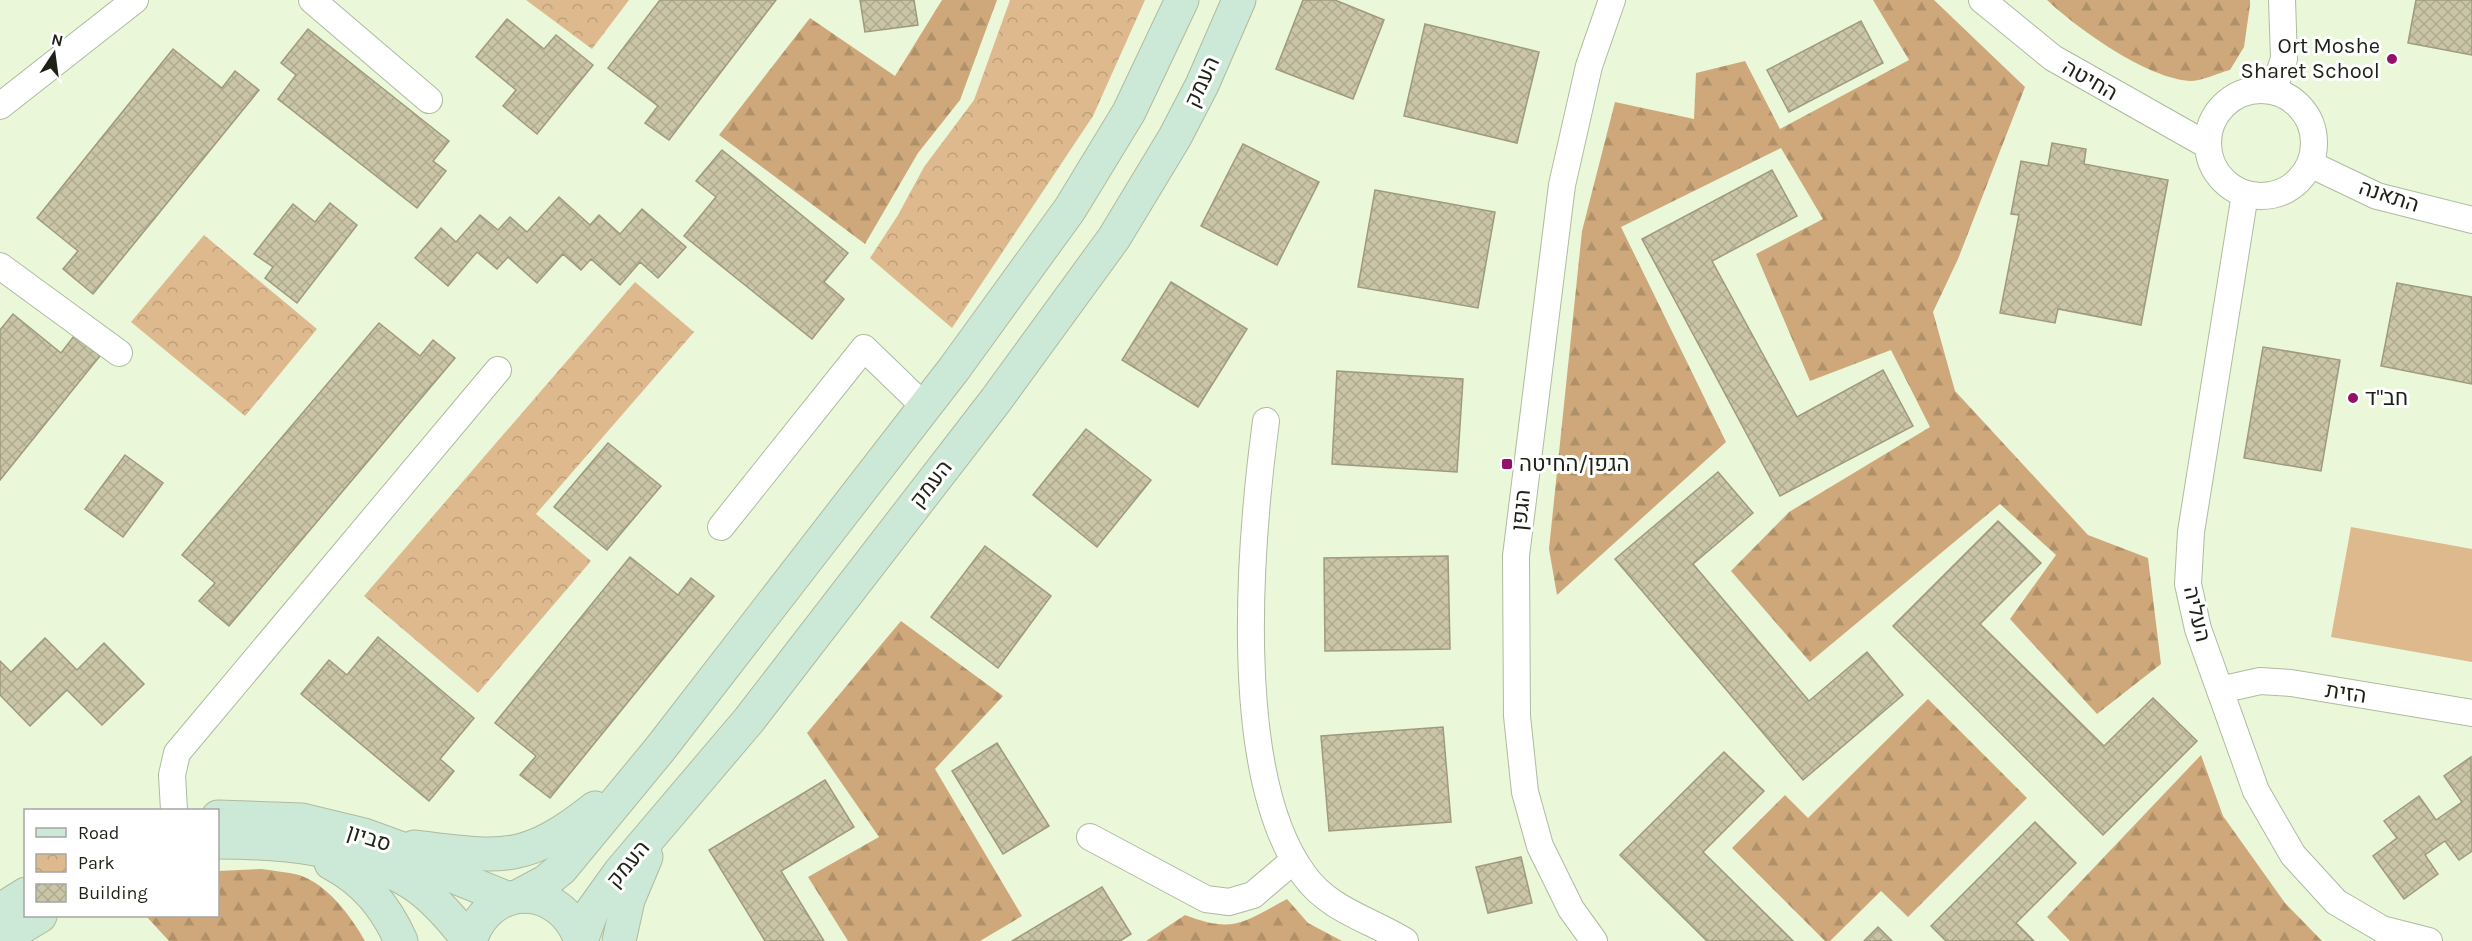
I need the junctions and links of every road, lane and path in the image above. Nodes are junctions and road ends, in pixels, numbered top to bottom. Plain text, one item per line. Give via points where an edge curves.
1 (135, 0) edge
2 (312, 0) edge
3 (1182, 0) edge
4 (1239, 0) edge
5 (1612, 0) edge
6 (1982, 0) edge
7 (2282, 0) edge
8 (2273, 91) junction
9 (429, 100) dead end
10 (0, 106) edge
11 (2207, 145) junction
12 (2310, 164) junction
13 (2245, 194) junction
14 (2472, 220) edge
15 (0, 266) edge
16 (119, 353) dead end
17 (498, 370) dead end
18 (925, 407) junction
19 (1266, 421) dead end
20 (721, 527) dead end
21 (2220, 690) junction
22 (2472, 713) edge
23 (643, 770) junction
24 (174, 809) edge
25 (219, 817) edge
26 (657, 830) junction
27 (1090, 837) dead end
28 (219, 842) edge
29 (388, 844) junction
30 (298, 846) junction
31 (1294, 860) junction
32 (24, 895) edge
33 (514, 897) junction
34 (0, 910) edge
35 (37, 917) edge
36 (0, 940) edge
37 (401, 941) edge
38 (470, 941) edge
39 (581, 941) edge
40 (619, 941) edge
41 (1405, 941) edge
42 (1594, 941) edge
43 (2429, 941) edge

1 - 10 street
2 - 9 street
3 - 18 main road via 1129,112 1070,209
4 - 26 main road, העמק via 1175,137 1114,238 989,410 756,711
5 - 42 street, הגפן via 1589,66 1562,185 1516,556 1516,716 1525,792 1540,846 1571,909
6 - 11 street, החיטה via 2053,58
7 - 8 street via 2284,59
8 - 11 street via 2256,89 2226,101 2209,128
8 - 12 street via 2287,96 2308,119 2314,134
11 - 13 street via 2218,175
12 - 13 street via 2302,177 2276,194
12 - 14 street, התאנה via 2378,196
13 - 21 street, העליה via 2191,532 2188,584 2198,629
15 - 16 street
17 - 24 street via 177,753 172,775
18 - 20 street via 864,348
18 - 23 main road
19 - 31 street via 1254,566 1254,718 1265,784 1284,843
21 - 22 street, הזית via 2260,681
21 - 43 street, העליה via 2256,791 2293,855 2336,902 2382,928
23 - 29 main road via 567,830 514,854 486,856
23 - 33 main road via 561,869
25 - 29 main road, סביון via 302,820
26 - 39 main road, העמק via 604,893 592,911
26 - 40 main road via 628,900
27 - 31 street via 1206,899 1229,902 1252,895
28 - 30 main road, סביון
29 - 33 main road, סביון via 450,875
30 - 37 main road via 351,874 371,892 392,920
30 - 38 main road, סביון via 394,873 412,883
31 - 41 street via 1331,904
32 - 34 main road
33 - 38 main road via 483,915
33 - 39 main road, סביון via 552,902 575,925
35 - 36 main road

